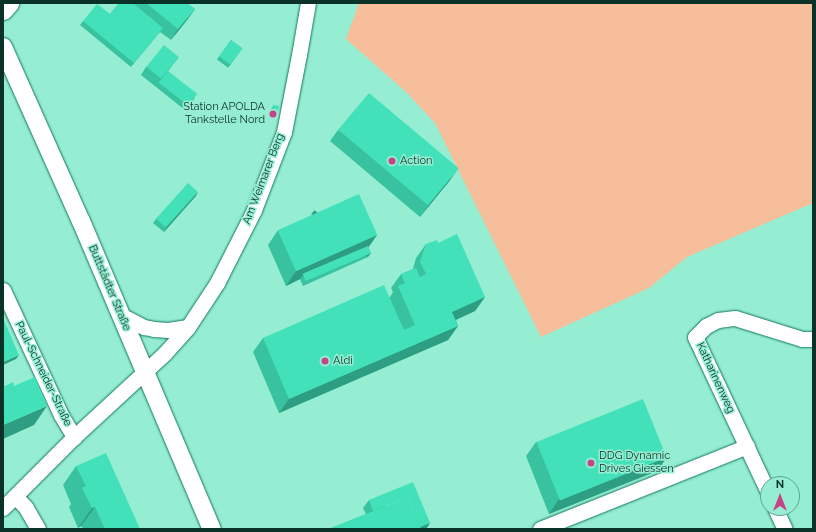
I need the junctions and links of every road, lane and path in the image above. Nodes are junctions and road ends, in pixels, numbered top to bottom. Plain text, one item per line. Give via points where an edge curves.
1 (8, 3) edge
2 (308, 3) edge
3 (3, 9) edge
4 (3, 47) edge
5 (3, 290) edge
6 (121, 315) junction
7 (188, 327) junction
8 (813, 339) edge
9 (145, 373) junction
10 (74, 437) junction
11 (747, 446) junction
12 (761, 476) edge
13 (15, 496) junction
14 (3, 508) edge
15 (779, 516) edge
16 (38, 529) edge
17 (212, 529) edge
18 (540, 529) edge
19 (785, 529) edge

1 - 3 main road
2 - 7 street, Am Weimarer Berg via 285,125 270,172 230,259
4 - 6 street, Buttstädter Straße
5 - 10 street, Paul-Schneider-Straße via 61,416
6 - 7 street via 154,329
6 - 9 street, Buttstädter Straße
7 - 9 street, Am Weimarer Berg
8 - 11 street, Katharinenweg via 802,339 735,318 718,320 706,326 695,337
9 - 10 street, Paul-Schneider-Straße
9 - 17 street, Buttstädter Straße
10 - 13 street, Paul-Schneider-Straße
11 - 12 street, Katharinenweg
11 - 18 street
13 - 14 street, Paul-Schneider-Straße
13 - 16 street via 26,508
15 - 19 street

